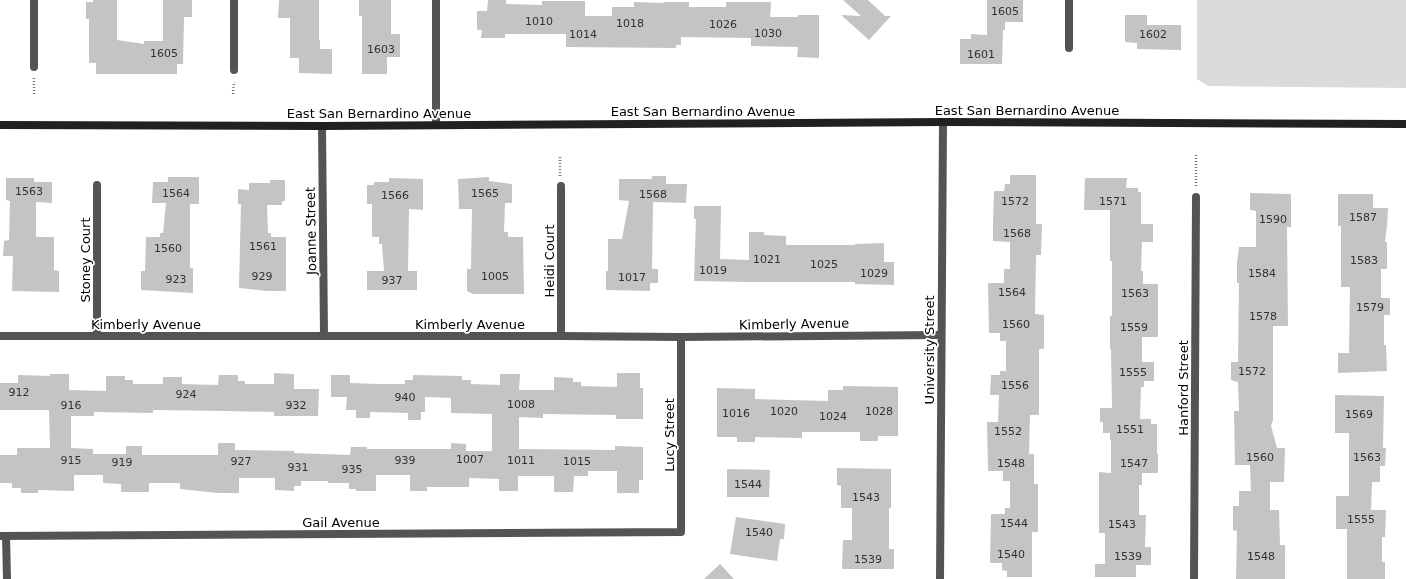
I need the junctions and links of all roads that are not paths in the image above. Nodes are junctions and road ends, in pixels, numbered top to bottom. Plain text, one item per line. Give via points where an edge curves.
1 (34, 0) edge
2 (234, 0) edge
3 (436, 0) edge
4 (1069, 0) edge
5 (1069, 48) dead end
6 (34, 67) road end
7 (234, 70) dead end
8 (943, 122) junction
9 (1406, 124) edge
10 (0, 125) edge
11 (436, 125) junction
12 (322, 126) junction
13 (97, 185) dead end
14 (560, 186) road end
15 (1196, 197) road end
16 (941, 335) junction
17 (0, 336) edge
18 (97, 336) junction
19 (324, 336) junction
20 (560, 336) junction
21 (681, 337) junction
22 (681, 532) joint
23 (3, 536) edge
24 (7, 579) edge
25 (940, 579) edge
26 (1194, 579) edge

1 - 6 street
2 - 7 street
3 - 11 street
4 - 5 street
8 - 9 street, East San Bernardino Avenue
8 - 11 street, East San Bernardino Avenue
8 - 16 street, University Street
10 - 12 street, East San Bernardino Avenue
11 - 12 street, East San Bernardino Avenue
12 - 19 street, Joanne Street
13 - 18 street, Stoney Court
14 - 20 street, Heidi Court
15 - 26 street, Hanford Street
16 - 21 street, Kimberly Avenue
16 - 25 street, University Street
17 - 18 street, Kimberly Avenue
18 - 19 street, Kimberly Avenue
19 - 20 street, Kimberly Avenue
20 - 21 street, Kimberly Avenue
21 - 22 street, Lucy Street
22 - 23 street, Gail Avenue
23 - 24 street

